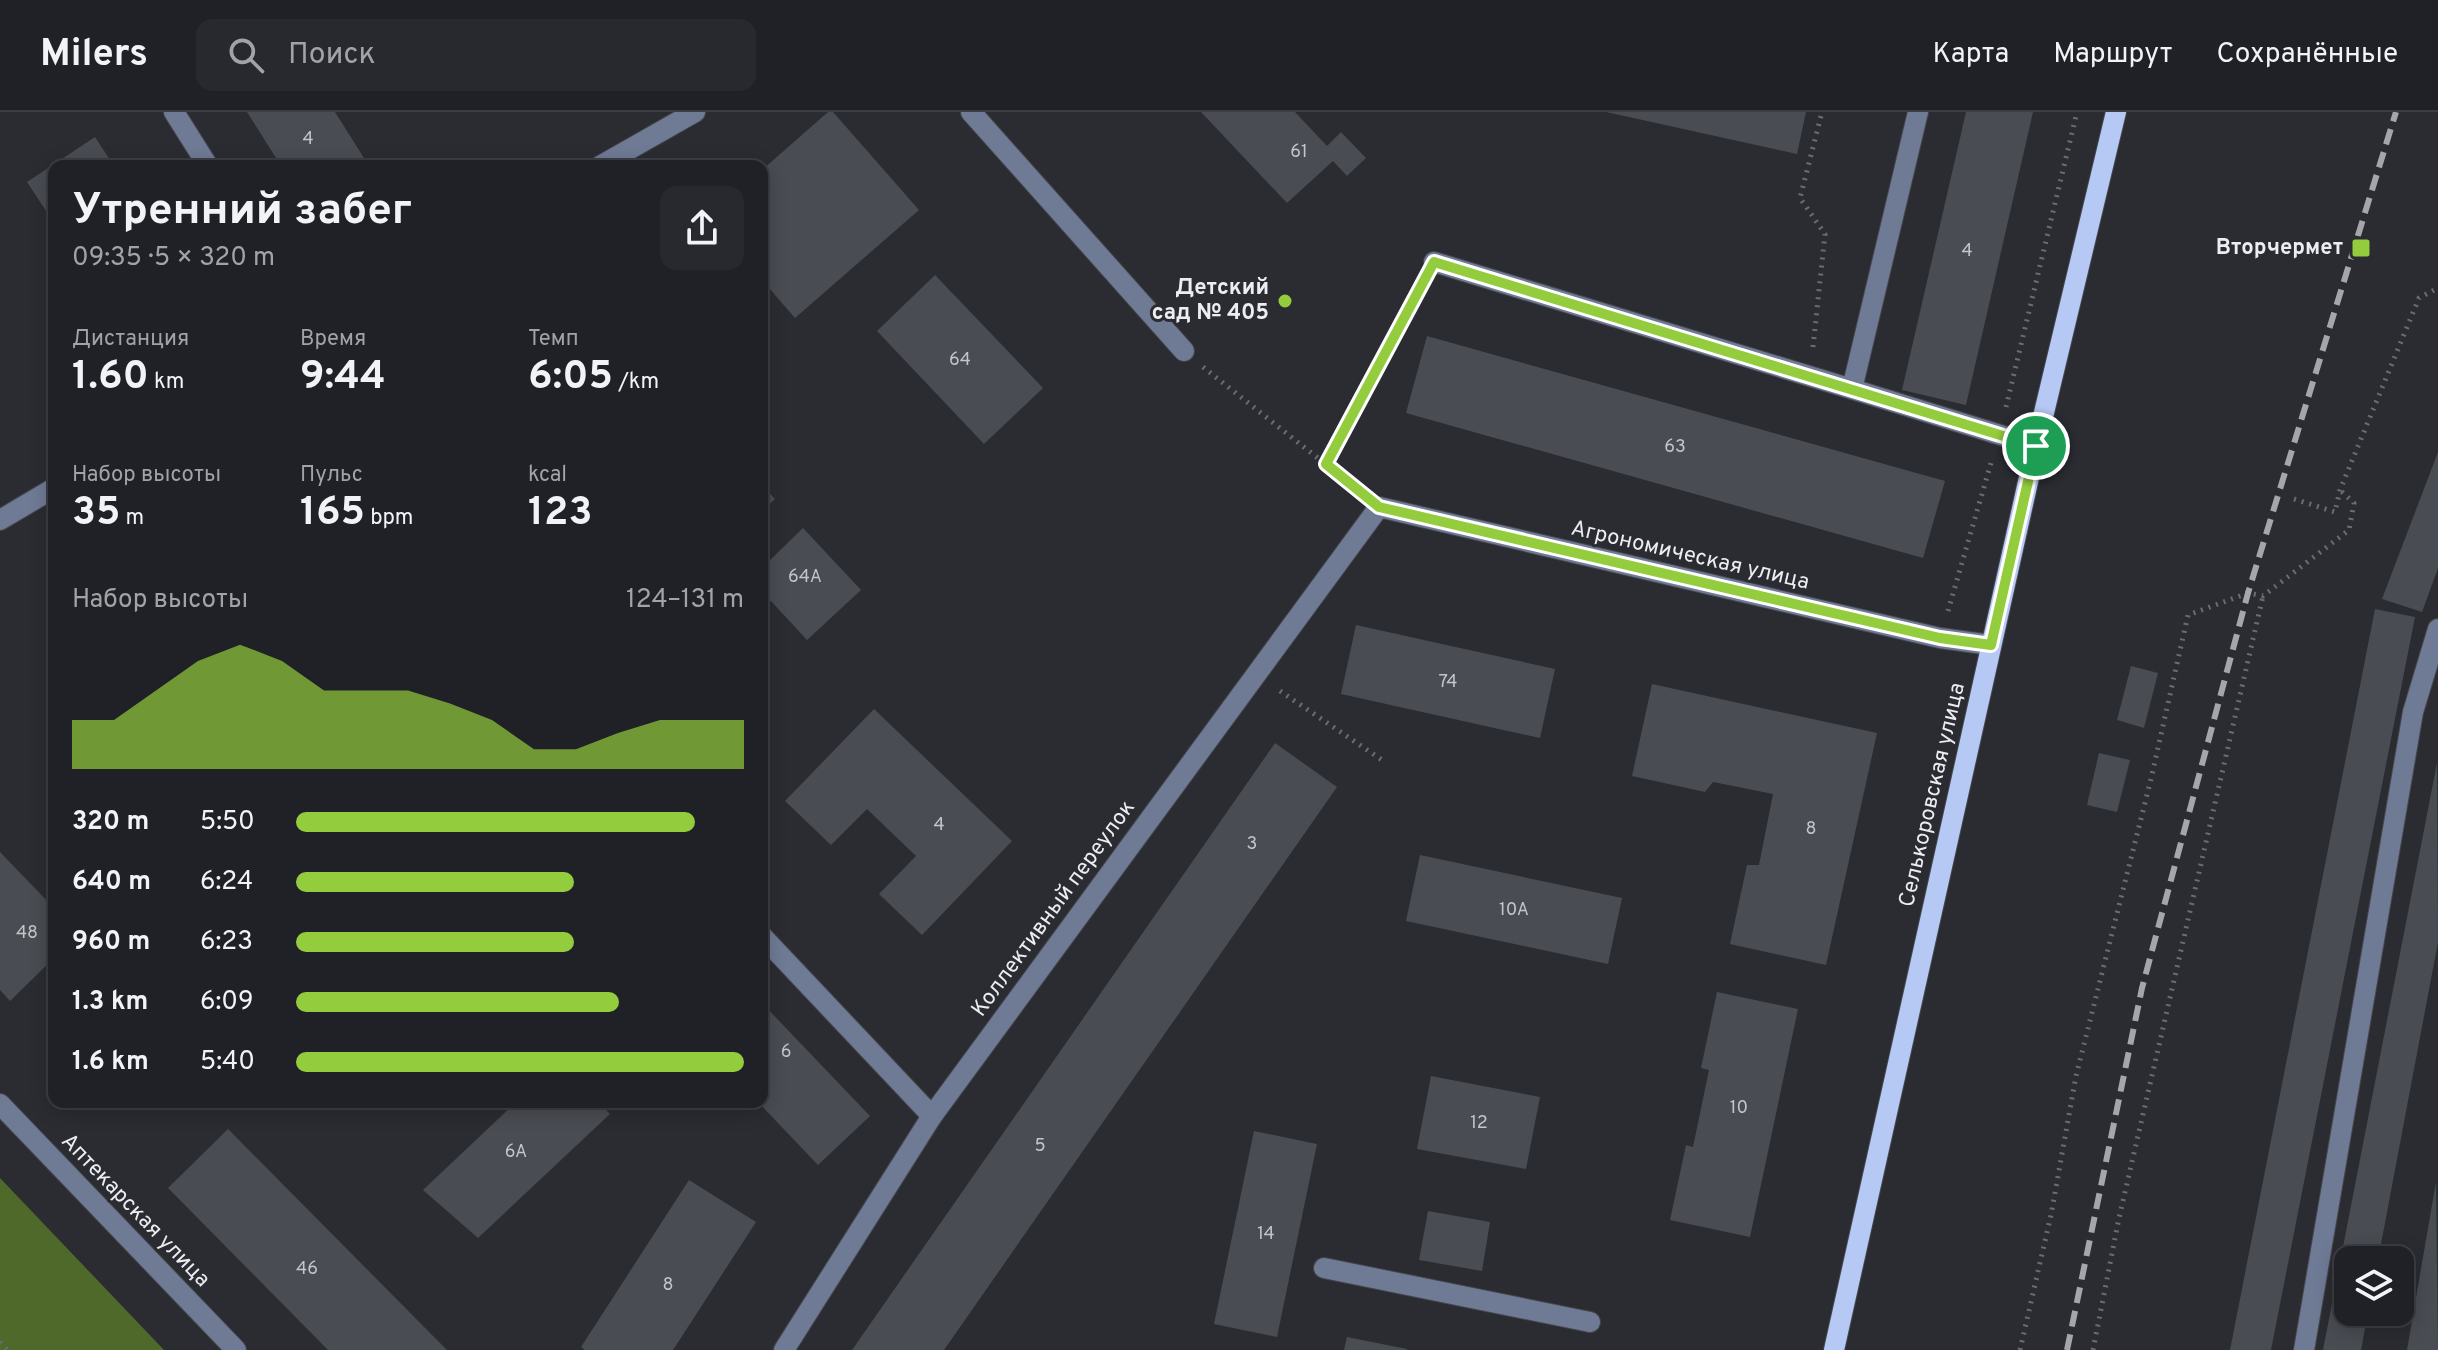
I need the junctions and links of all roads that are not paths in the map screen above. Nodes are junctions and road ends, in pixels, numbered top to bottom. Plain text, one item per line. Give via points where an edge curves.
1 (174, 112) edge
2 (695, 112) edge
3 (971, 112) edge
4 (1918, 112) edge
5 (2116, 112) edge
6 (204, 160) edge
7 (611, 160) edge
8 (1434, 262) road end
9 (1184, 351) road end
10 (1852, 389) junction
11 (2036, 446) junction
12 (48, 492) edge
13 (1379, 507) joint
14 (0, 520) edge
15 (2438, 629) edge
16 (1991, 645) junction
17 (768, 942) edge
18 (0, 1104) edge
19 (932, 1116) junction
20 (1324, 1268) dead end
21 (1590, 1322) dead end
22 (236, 1350) edge
23 (784, 1350) edge
24 (1834, 1350) edge
25 (2304, 1350) edge

1 - 6 street
2 - 7 street
3 - 9 street
4 - 10 street
5 - 11 main road, Селькоровская улица
8 - 10 street
10 - 11 street
11 - 16 main road, Селькоровская улица
12 - 14 street
13 - 16 street, Агрономическая улица via 1940,638
13 - 19 street, Коллективный переулок
15 - 25 street via 2413,712
16 - 24 main road, Селькоровская улица
17 - 19 street
18 - 22 street, Аптекарская улица
19 - 23 street, Коллективный переулок
20 - 21 street

